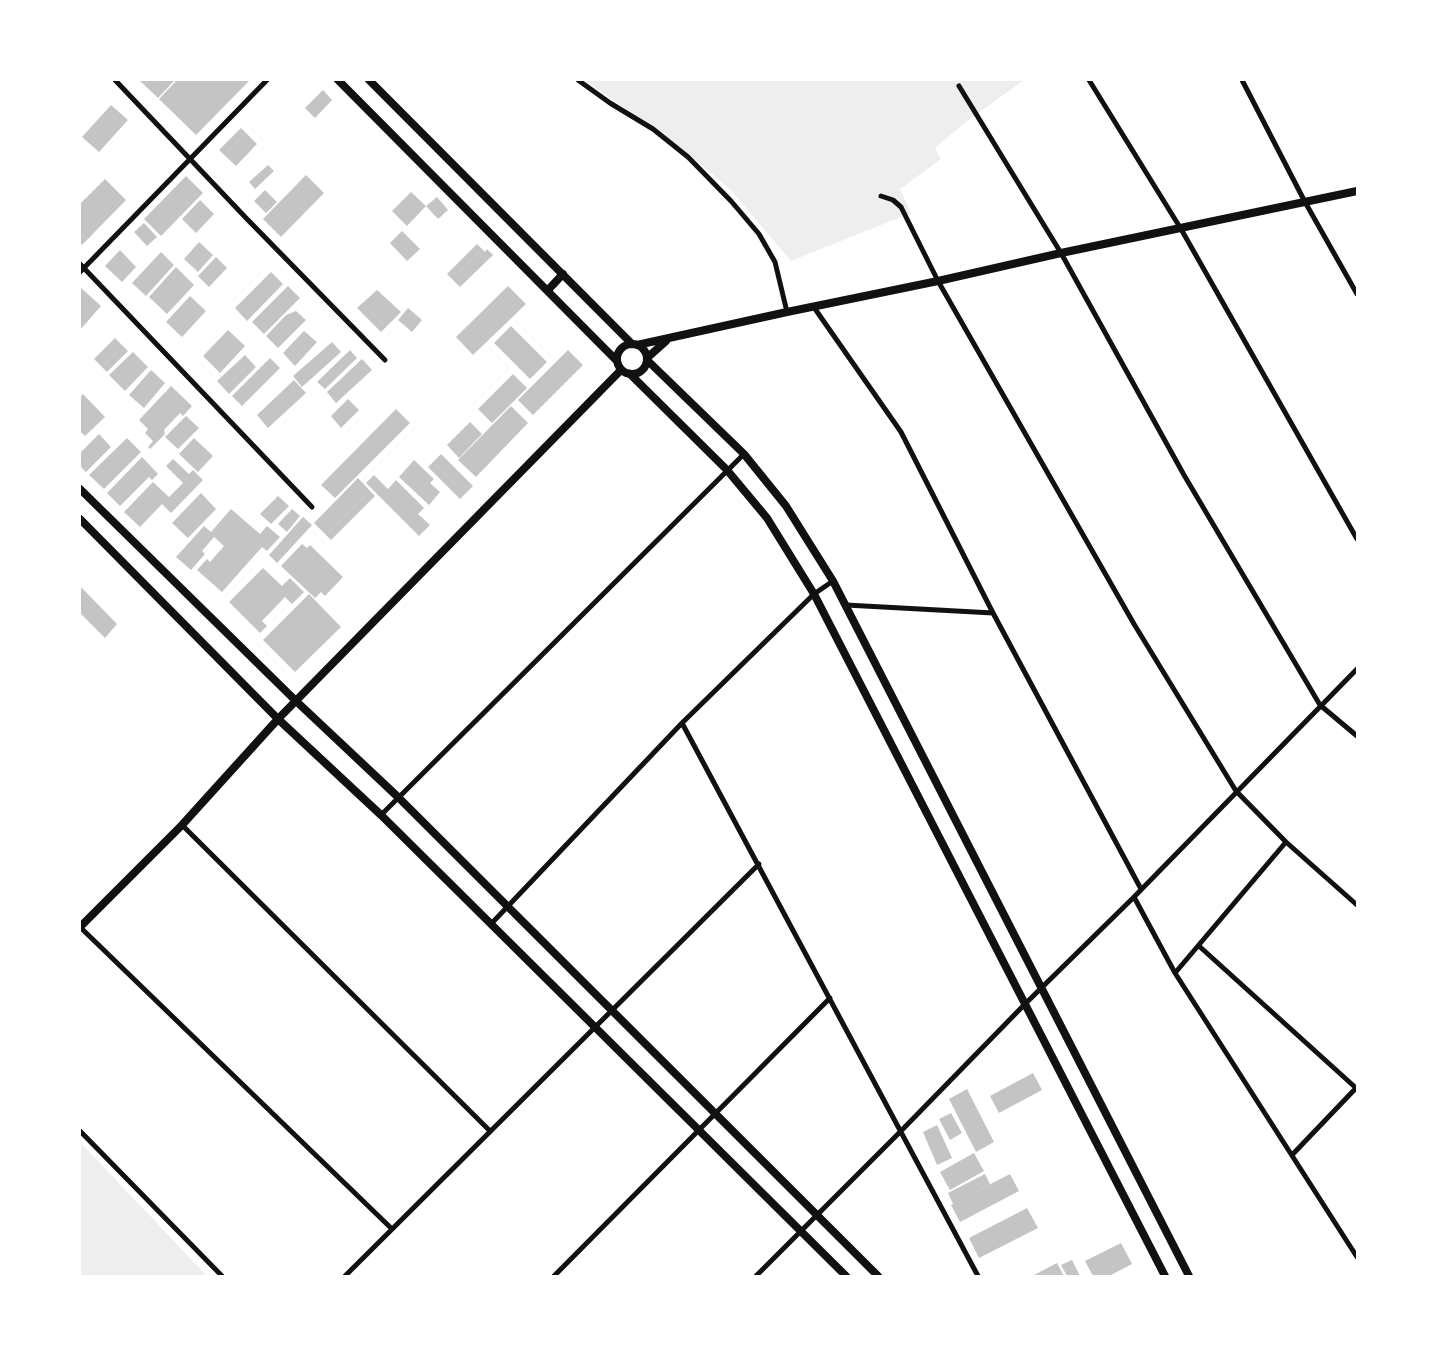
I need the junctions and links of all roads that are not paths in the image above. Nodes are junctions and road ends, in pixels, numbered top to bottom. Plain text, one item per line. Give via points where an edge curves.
1 (115, 80) edge
2 (267, 80) edge
3 (338, 80) edge
4 (369, 80) edge
5 (578, 80) edge
6 (1089, 80) edge
7 (1242, 80) edge
8 (959, 86) dead end
9 (191, 159) junction
10 (1357, 191) edge
11 (881, 196) dead end
12 (1305, 202) junction
13 (1181, 229) junction
14 (1061, 253) junction
15 (81, 268) edge
16 (563, 274) junction
17 (938, 281) junction
18 (548, 290) junction
19 (1357, 294) edge
20 (813, 306) junction
21 (787, 312) junction
22 (667, 339) junction
23 (635, 345) junction
24 (647, 359) junction
25 (385, 360) dead end
26 (617, 361) junction
27 (621, 370) junction
28 (630, 374) junction
29 (744, 454) junction
30 (727, 470) junction
31 (80, 489) edge
32 (312, 506) dead end
33 (80, 519) edge
34 (1357, 539) edge
35 (833, 581) junction
36 (814, 594) junction
37 (846, 605) junction
38 (993, 613) junction
39 (1357, 669) edge
40 (296, 701) junction
41 (1320, 705) junction
42 (278, 719) junction
43 (682, 723) junction
44 (1357, 736) edge
45 (1236, 791) junction
46 (399, 798) junction
47 (381, 815) junction
48 (182, 825) junction
49 (1286, 842) junction
50 (759, 864) junction
51 (1141, 889) junction
52 (1134, 897) junction
53 (1357, 905) edge
54 (507, 907) junction
55 (491, 924) junction
56 (80, 927) edge
57 (1199, 946) junction
58 (1175, 973) junction
59 (1040, 988) junction
60 (830, 998) junction
61 (1025, 1004) junction
62 (612, 1010) junction
63 (594, 1027) junction
64 (1357, 1088) edge
65 (715, 1113) junction
66 (698, 1130) junction
67 (80, 1131) edge
68 (490, 1131) junction
69 (900, 1132) junction
70 (1292, 1155) junction
71 (816, 1215) junction
72 (392, 1229) junction
73 (800, 1231) junction
74 (1357, 1257) edge
75 (222, 1276) edge
76 (345, 1276) edge
77 (554, 1276) edge
78 (756, 1276) edge
79 (846, 1276) edge
80 (878, 1276) edge
81 (978, 1276) edge
82 (1165, 1276) edge
83 (1189, 1276) edge

1 - 9 street
2 - 9 street
3 - 18 street
4 - 16 street
5 - 21 street via 681,151 731,201 759,234 775,262
6 - 13 street
7 - 12 street
8 - 14 street
9 - 15 street
9 - 25 street
10 - 12 street
11 - 17 street via 902,207
12 - 13 street
12 - 19 street
13 - 14 street
13 - 34 street
14 - 17 street
14 - 41 street via 1184,475
15 - 32 street
16 - 18 street
16 - 23 street
17 - 20 street
17 - 45 street via 1134,624
18 - 26 street
20 - 21 street
20 - 38 street via 901,432
21 - 22 street
22 - 23 street
22 - 24 street
23 - 24 street via 644,350
23 - 26 street via 619,351
24 - 28 street via 643,370
24 - 29 street
26 - 27 street
27 - 28 street
27 - 40 street
28 - 30 street
29 - 30 street
29 - 35 street via 786,506
30 - 36 street via 767,518
30 - 46 street
31 - 40 street
33 - 42 street
35 - 36 street
35 - 37 street
36 - 43 street
36 - 61 street
37 - 38 street
37 - 59 street
38 - 51 street
39 - 41 street
40 - 42 street
40 - 46 street
41 - 44 street
41 - 45 street
42 - 47 street
42 - 48 street
43 - 50 street
43 - 54 street
45 - 49 street
45 - 51 street
46 - 47 street
46 - 54 street
47 - 55 street
48 - 56 street
48 - 68 street
49 - 53 street
49 - 57 street
50 - 60 street
50 - 62 street
51 - 52 street
52 - 58 street
52 - 59 street
54 - 55 street
54 - 62 street
55 - 63 street
56 - 72 street
57 - 58 street
57 - 64 street
58 - 70 street
59 - 61 street
59 - 83 street
60 - 65 street
60 - 69 street
61 - 69 street
61 - 82 street
62 - 63 street
62 - 65 street
63 - 66 street
63 - 68 street
64 - 70 street
65 - 66 street
65 - 71 street
66 - 73 street
66 - 77 street
67 - 75 street
68 - 72 street
69 - 71 street
69 - 81 street
70 - 74 street
71 - 73 street
71 - 80 street
72 - 76 street
73 - 78 street
73 - 79 street

